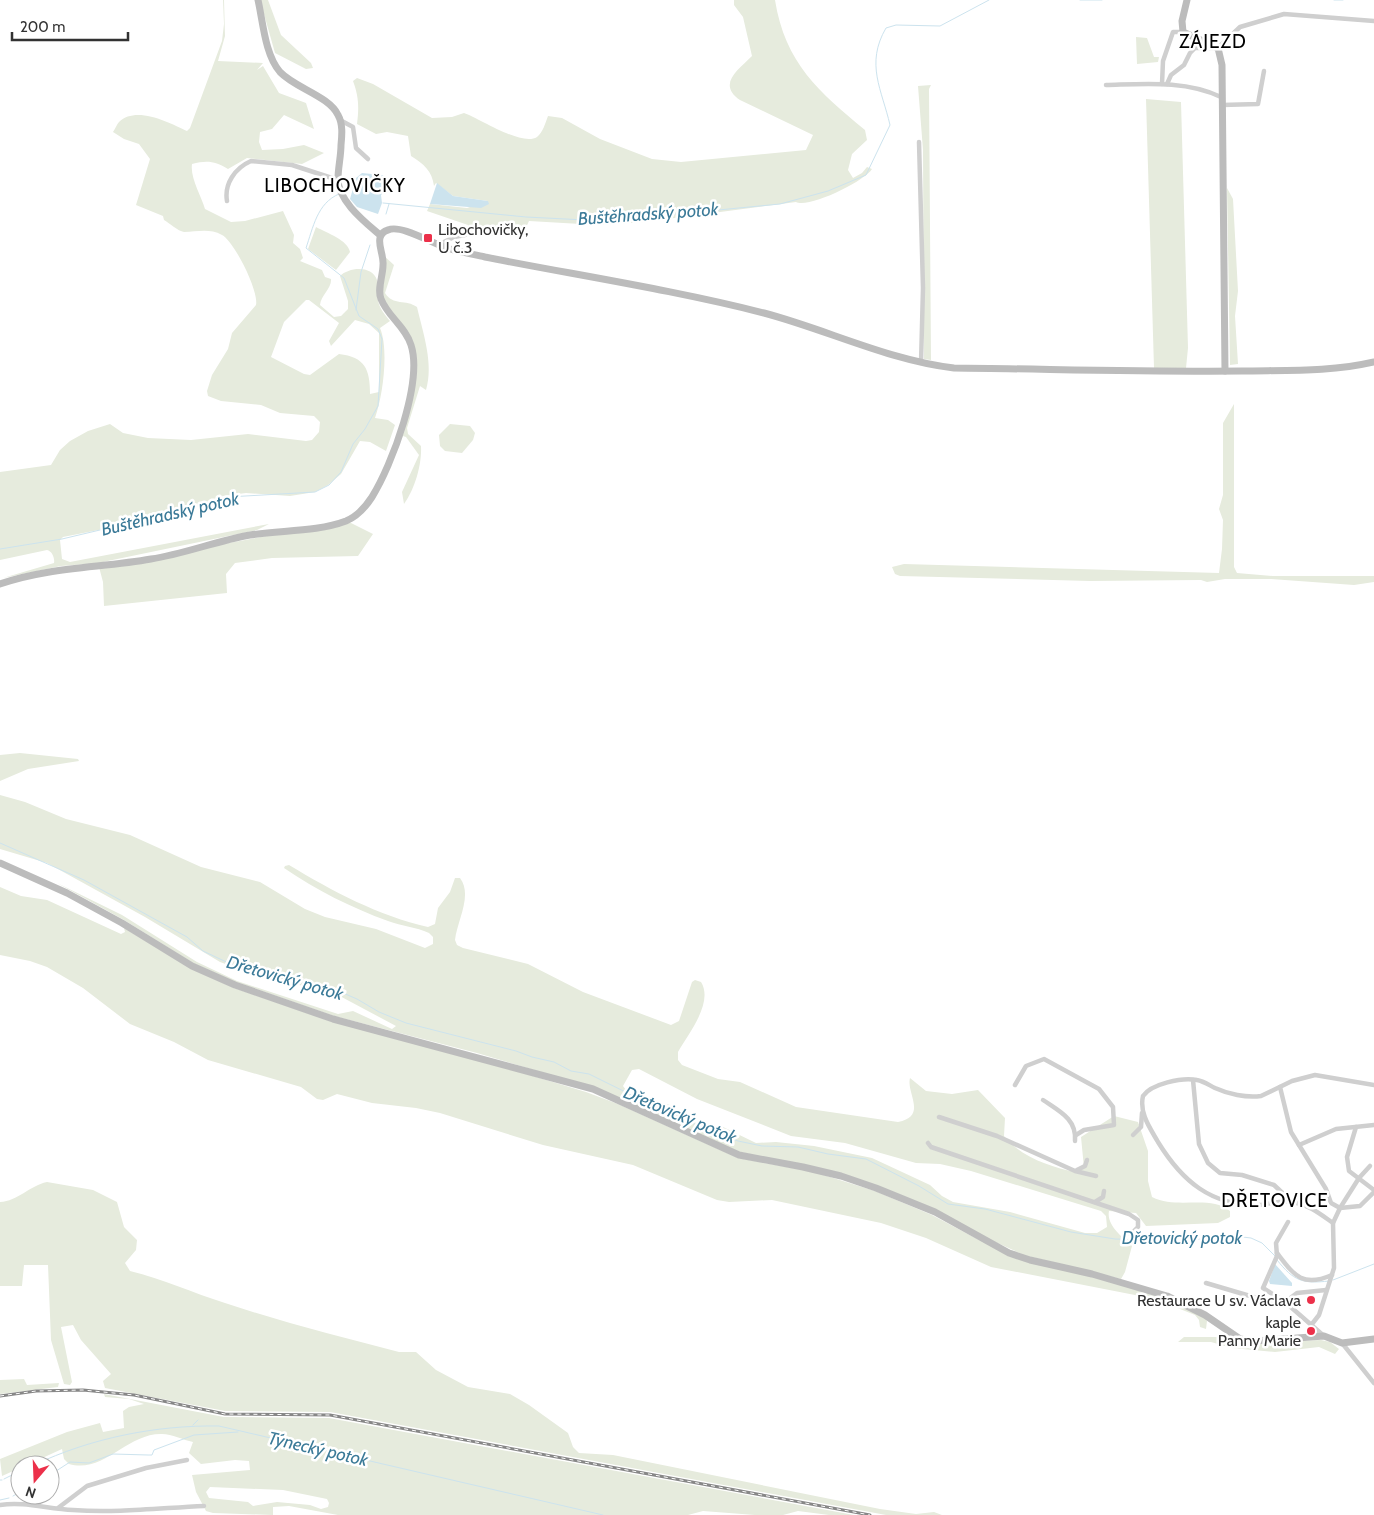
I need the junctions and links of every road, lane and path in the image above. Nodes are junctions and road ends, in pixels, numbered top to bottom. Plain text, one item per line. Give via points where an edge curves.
1 (258, 0) edge
2 (1187, 0) edge
3 (1374, 21) edge
4 (1183, 32) junction
5 (1218, 48) junction
6 (1264, 71) dead end
7 (1165, 84) junction
8 (1106, 85) dead end
9 (1221, 101) junction
10 (340, 120) junction
11 (919, 142) dead end
12 (368, 159) dead end
13 (338, 180) junction
14 (227, 201) dead end
15 (380, 235) junction
16 (465, 235) dead end
17 (438, 245) junction
18 (1374, 362) edge
19 (921, 363) junction
20 (1225, 371) junction
21 (0, 584) edge
22 (0, 863) edge
23 (1193, 1080) junction
24 (1015, 1085) dead end
25 (1374, 1086) edge
26 (1280, 1087) junction
27 (1044, 1100) dead end
28 (1142, 1105) junction
29 (939, 1117) dead end
30 (1374, 1125) edge
31 (1356, 1126) junction
32 (1133, 1135) dead end
33 (928, 1143) dead end
34 (1299, 1146) junction
35 (1086, 1160) dead end
36 (1370, 1166) dead end
37 (1075, 1171) junction
38 (1096, 1176) dead end
39 (1359, 1178) junction
40 (1104, 1191) dead end
41 (1374, 1191) edge
42 (1292, 1201) junction
43 (1095, 1202) junction
44 (1340, 1208) junction
45 (1288, 1222) dead end
46 (1334, 1223) junction
47 (1129, 1233) dead end
48 (1276, 1252) junction
49 (1331, 1279) junction
50 (1206, 1283) dead end
51 (1263, 1288) junction
52 (1326, 1290) junction
53 (1259, 1298) junction
54 (1285, 1302) junction
55 (1312, 1324) junction
56 (1324, 1336) junction
57 (1374, 1339) edge
58 (1342, 1343) junction
59 (1374, 1383) edge
60 (187, 1460) dead end
61 (0, 1505) edge
62 (204, 1506) dead end
63 (58, 1508) junction

1 - 10 street via 276,67 331,106
2 - 4 street
3 - 5 street via 1284,14 1240,26
4 - 5 street
4 - 7 street via 1173,32 1164,61
5 - 7 street via 1195,48
5 - 9 street via 1222,70
6 - 9 street via 1258,104
7 - 8 street
7 - 9 street via 1199,89
9 - 20 street
10 - 12 street via 353,127 356,148
10 - 13 street via 342,143
11 - 19 street via 923,288
13 - 14 street via 292,165 251,161 230,180
13 - 15 street via 349,205
15 - 17 street via 395,228
15 - 21 street via 383,255 380,296 411,346 414,381 400,436 387,469 360,513 330,525 248,535 152,559 57,569
16 - 17 street
17 - 19 street via 485,258 741,307
18 - 20 street via 1354,367
19 - 20 street via 954,368
22 - 56 street via 75,898 208,974 273,999 334,1019 593,1089 739,1155 812,1169 867,1185 935,1212 1009,1253 1173,1298 1240,1339
23 - 26 street via 1253,1097
23 - 28 street via 1151,1088 1142,1096
23 - 42 street via 1198,1144 1208,1163 1220,1172 1274,1185
24 - 27 street via 1026,1066 1044,1059 1099,1089 1113,1106 1114,1126 1084,1130 1076,1138 1074,1126 1067,1117
25 - 26 street via 1315,1075
26 - 34 street via 1291,1132
28 - 32 street via 1141,1128
28 - 42 street via 1147,1125 1164,1152 1187,1180 1206,1193 1231,1204
29 - 37 street via 997,1136
30 - 31 street
31 - 34 street via 1336,1129
31 - 39 street via 1347,1157 1348,1171
33 - 43 street via 931,1147
34 - 44 street via 1331,1203
35 - 37 street via 1082,1168
36 - 39 street
37 - 38 street
39 - 41 street
39 - 44 street
40 - 43 street via 1103,1197
41 - 44 street via 1360,1206
42 - 46 street via 1310,1207
43 - 47 street via 1138,1220 1138,1228
44 - 46 street
45 - 48 street via 1276,1243
46 - 49 street
48 - 49 street via 1296,1276 1310,1281
48 - 51 street
49 - 52 street
50 - 53 street
51 - 53 street
51 - 54 street
52 - 54 street via 1297,1293
52 - 55 street via 1319,1315
53 - 54 street
54 - 55 street
55 - 56 street
56 - 58 street
57 - 58 street
58 - 59 street
60 - 63 street via 86,1486
61 - 63 street via 13,1502
62 - 63 street via 135,1510

